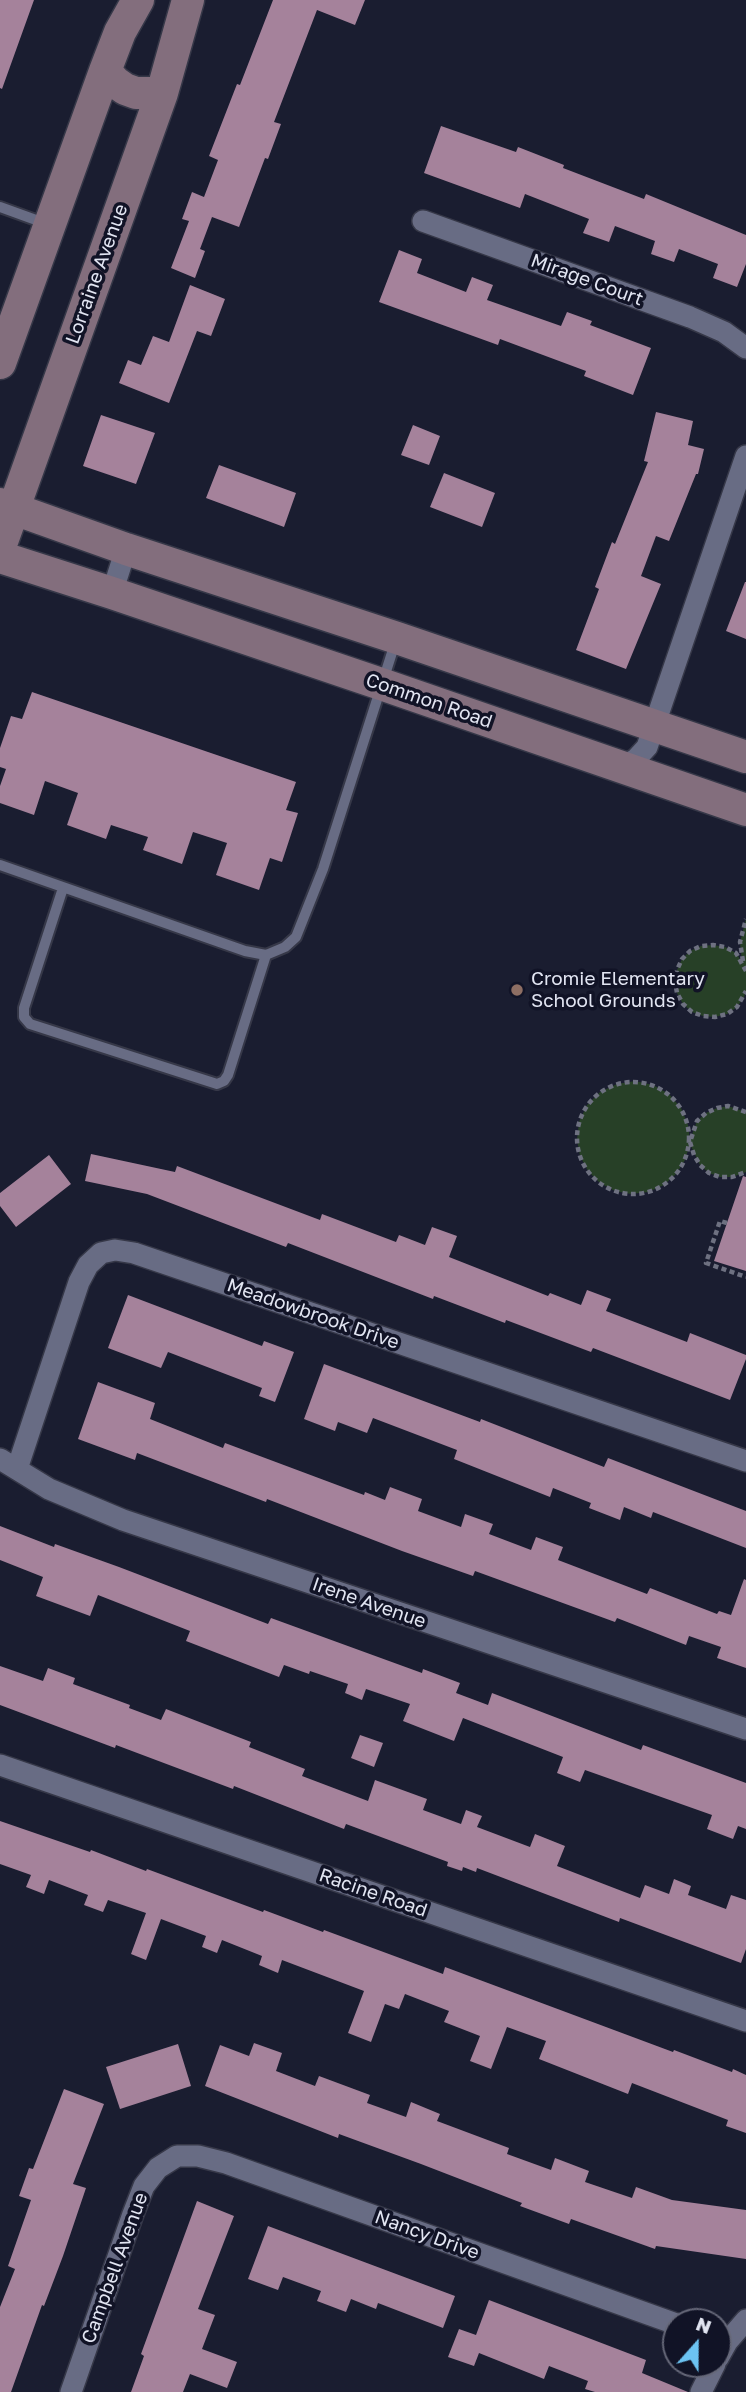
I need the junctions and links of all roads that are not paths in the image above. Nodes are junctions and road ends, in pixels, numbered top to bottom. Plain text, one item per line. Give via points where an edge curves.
1 (138, 0) edge
2 (188, 0) edge
3 (105, 71) junction
4 (162, 93) junction
5 (0, 207) edge
6 (423, 221) dead end
7 (50, 225) junction
8 (746, 348) edge
9 (0, 362) edge
10 (746, 456) edge
11 (7, 506) edge
12 (0, 547) edge
13 (127, 549) junction
14 (0, 557) edge
15 (112, 593) junction
16 (397, 638) junction
17 (381, 684) junction
18 (653, 724) junction
19 (746, 758) edge
20 (622, 767) junction
21 (746, 810) edge
22 (0, 865) edge
23 (63, 888) junction
24 (265, 955) junction
25 (746, 1461) edge
26 (8, 1464) edge
27 (746, 1729) edge
28 (0, 1765) edge
29 (746, 2021) edge
30 (177, 2156) joint
31 (662, 2319) edge
32 (746, 2320) edge
33 (732, 2335) edge
34 (71, 2392) edge

1 - 3 street
2 - 4 street, Lorraine Avenue
3 - 4 street via 125,89
3 - 7 street
4 - 11 street, Lorraine Avenue
5 - 7 lane
6 - 8 street, Mirage Court via 690,317
7 - 9 street
10 - 18 street
11 - 12 street, Lorraine Avenue
11 - 13 street
13 - 15 street
13 - 16 street
14 - 15 street, Common Road
15 - 17 street, Common Road
16 - 17 lane
16 - 18 street
17 - 20 street, Common Road
17 - 24 lane via 303,921 285,947
18 - 19 street
18 - 20 street via 647,747
20 - 21 street, Common Road
22 - 23 lane
23 - 24 lane
23 - 24 lane via 24,1008 30,1024 217,1084 228,1075
25 - 26 street, Meadowbrook Drive via 116,1250 101,1253 79,1282
26 - 27 street, Irene Avenue via 49,1489 123,1520
28 - 29 street, Racine Road
30 - 31 street, Nancy Drive via 226,2163
30 - 34 street, Campbell Avenue via 158,2168 144,2186
32 - 33 street

